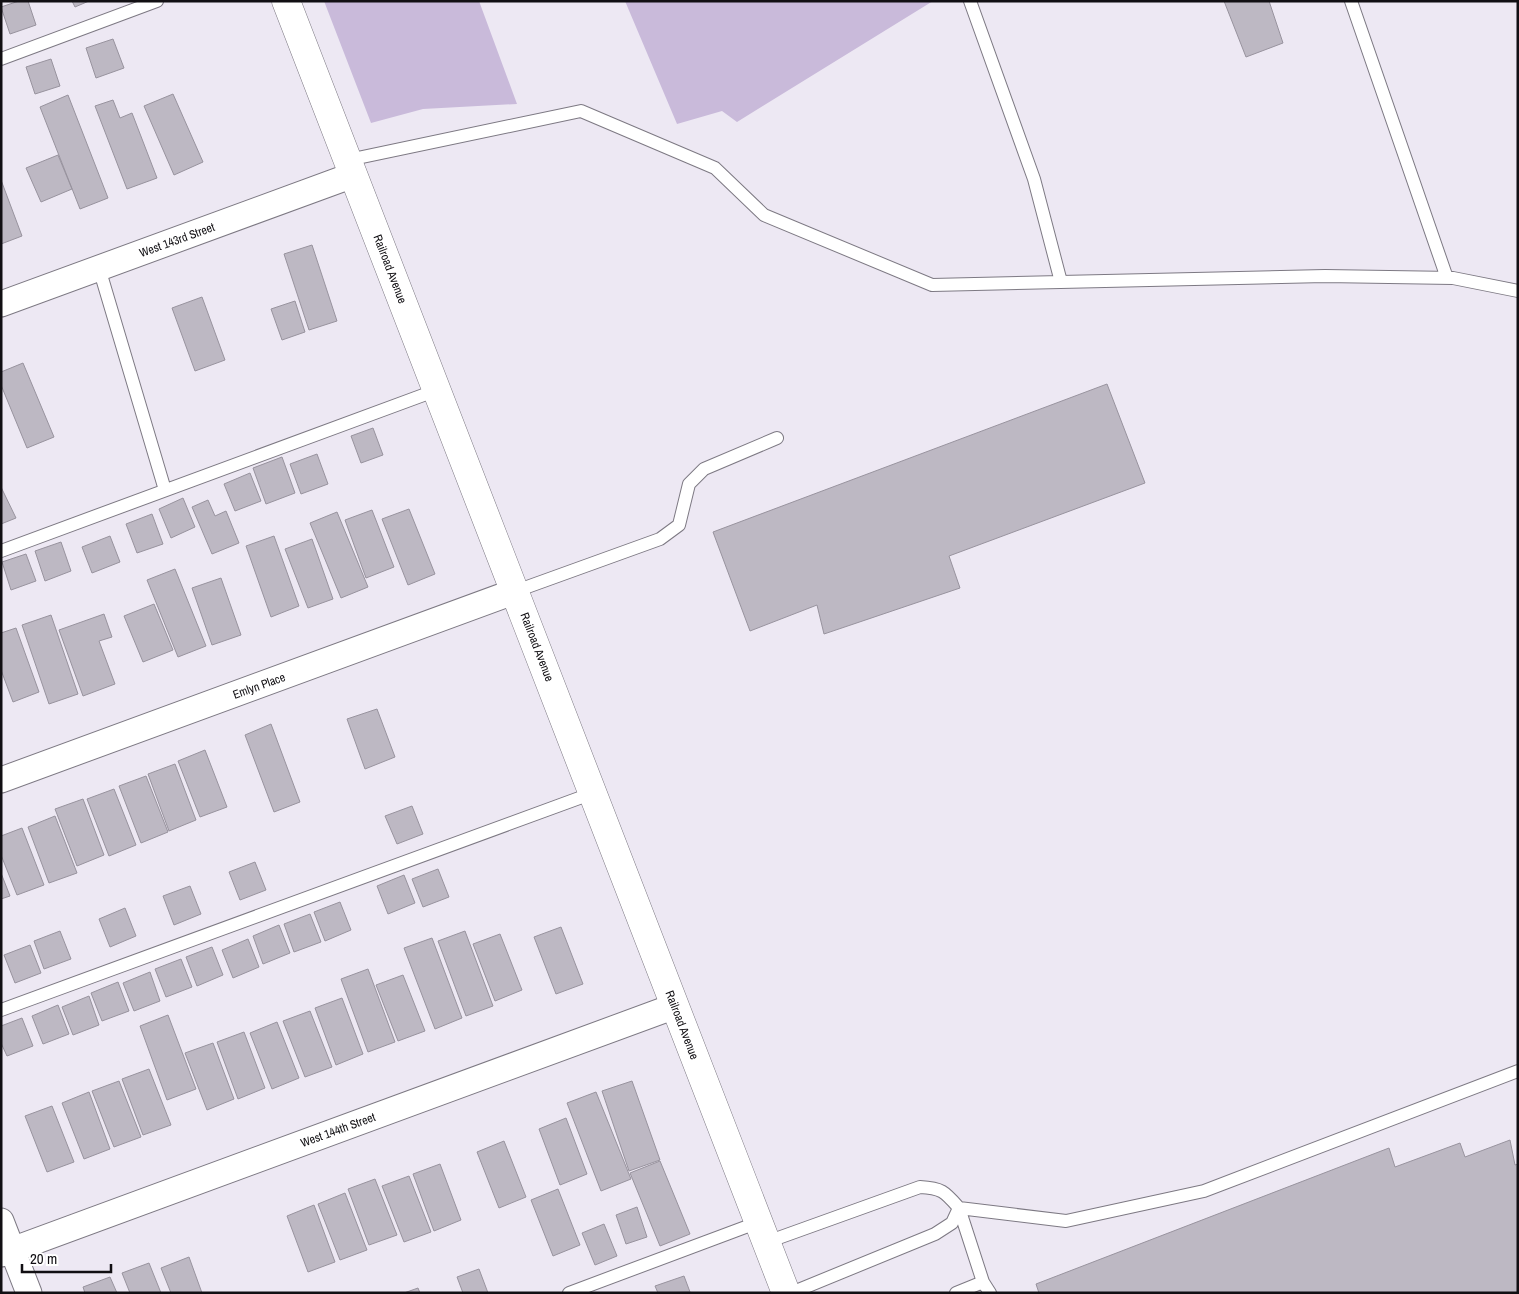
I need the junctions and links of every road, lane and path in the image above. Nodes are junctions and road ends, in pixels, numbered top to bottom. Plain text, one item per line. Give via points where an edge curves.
1 (157, 1) edge
2 (286, 1) edge
3 (970, 1) edge
4 (1351, 1) edge
5 (1, 59) edge
6 (351, 168) junction
7 (99, 268) junction
8 (1447, 278) junction
9 (1061, 282) junction
10 (1518, 291) edge
11 (1, 304) edge
12 (437, 390) junction
13 (777, 438) dead end
14 (165, 490) junction
15 (1, 551) edge
16 (516, 591) junction
17 (1, 780) edge
18 (593, 793) junction
19 (675, 1006) junction
20 (1, 1010) edge
21 (1518, 1071) edge
22 (959, 1208) junction
23 (1, 1222) edge
24 (763, 1232) junction
25 (7, 1252) edge
26 (986, 1287) edge
27 (29, 1293) edge
28 (569, 1293) edge
29 (786, 1293) edge
30 (791, 1293) edge
31 (956, 1293) edge

1 - 5 lane
2 - 6 street, Railroad Avenue
3 - 9 lane via 1034,179
4 - 8 lane
6 - 7 street, West 143rd Street
6 - 9 lane via 581,111 715,168 764,215 932,285
6 - 12 street, Railroad Avenue
7 - 11 street, West 143rd Street
7 - 14 lane
8 - 9 lane via 1325,276
8 - 10 lane
12 - 14 lane
12 - 16 street, Railroad Avenue
13 - 16 lane via 704,469 688,484 680,525 660,539
14 - 15 lane
16 - 17 street, Emlyn Place
16 - 18 street, Railroad Avenue
18 - 19 street, Railroad Avenue
18 - 20 lane
19 - 24 street, Railroad Avenue
19 - 25 street, West 144th Street
21 - 22 lane via 1204,1191 1066,1221
22 - 24 lane via 946,1193 936,1188 920,1187
22 - 26 lane
22 - 30 lane via 952,1223 935,1234
23 - 25 street
24 - 28 lane
24 - 29 street, Railroad Avenue
25 - 27 street
26 - 31 lane

